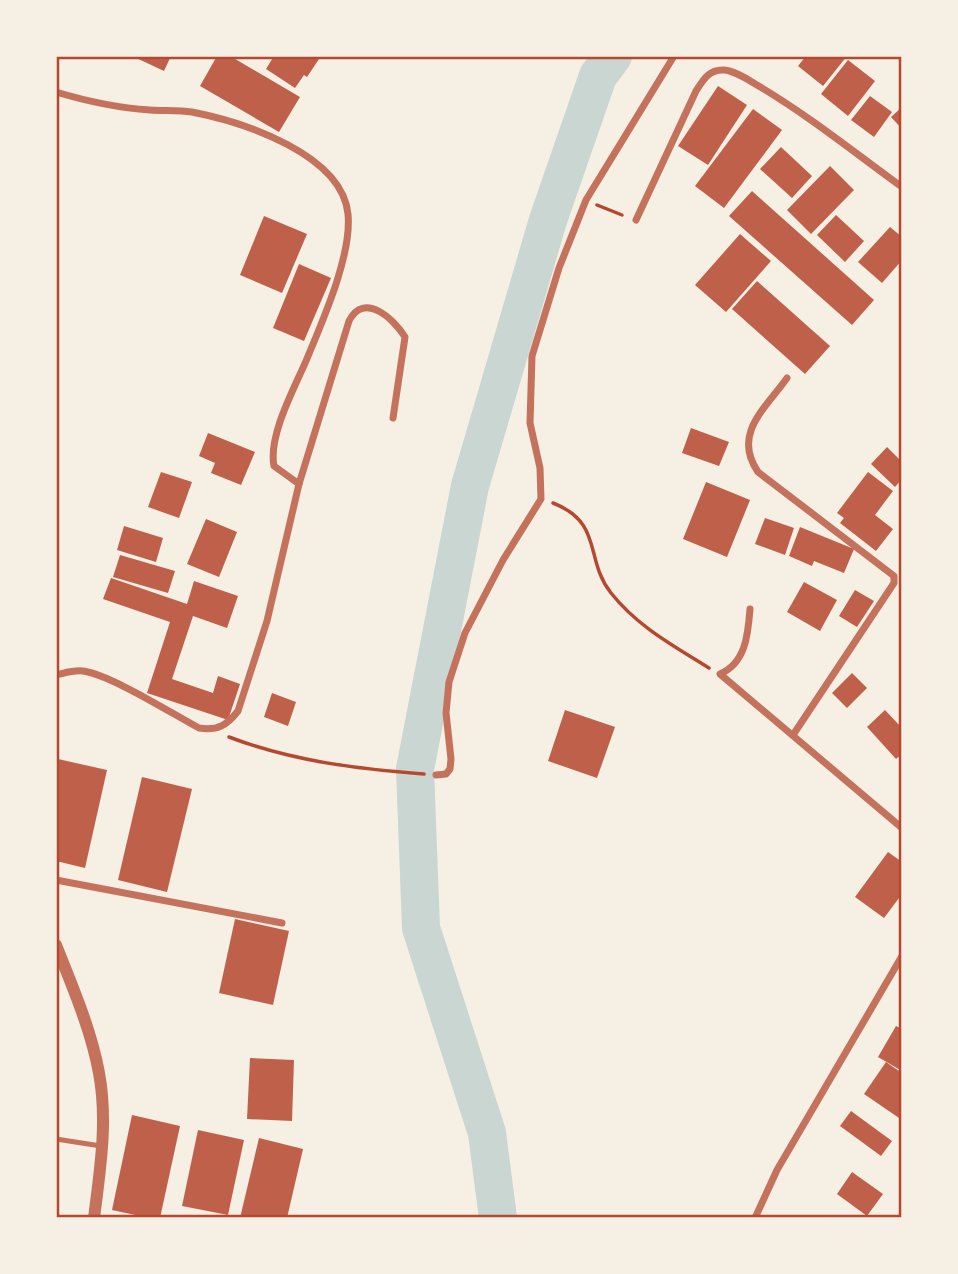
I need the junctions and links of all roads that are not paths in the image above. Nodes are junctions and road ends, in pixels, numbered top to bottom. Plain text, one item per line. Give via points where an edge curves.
1 (674, 56) edge
2 (56, 92) edge
3 (902, 187) edge
4 (636, 220) road end
5 (787, 379) dead end
6 (393, 418) dead end
7 (299, 484) junction
8 (750, 609) dead end
9 (56, 675) edge
10 (793, 735) junction
11 (436, 775) road end
12 (902, 828) edge
13 (56, 880) edge
14 (282, 923) dead end
15 (56, 945) edge
16 (902, 956) edge
17 (56, 1139) edge
18 (101, 1145) junction
19 (756, 1215) edge
20 (93, 1218) edge
21 (765, 1218) edge

1 - 11 street via 586,200 559,268 532,356 530,423 541,499 465,633 448,693 450,769
2 - 7 street via 192,113 256,132 315,161 344,194 348,232 331,301 285,411 272,455 274,466
3 - 4 street via 782,99 741,76 714,71 696,91
5 - 10 street via 748,435 750,461 758,472 894,576 894,583
6 - 7 street via 405,337 385,314 359,309 349,321
7 - 9 street via 267,621 238,711 230,722 211,730 199,728 110,681 83,671
8 - 10 street via 741,654 731,669 720,674
10 - 12 street
13 - 14 street
15 - 18 street via 94,1051 102,1101
16 - 19 street via 777,1170
17 - 18 lane
18 - 20 street
19 - 21 street

